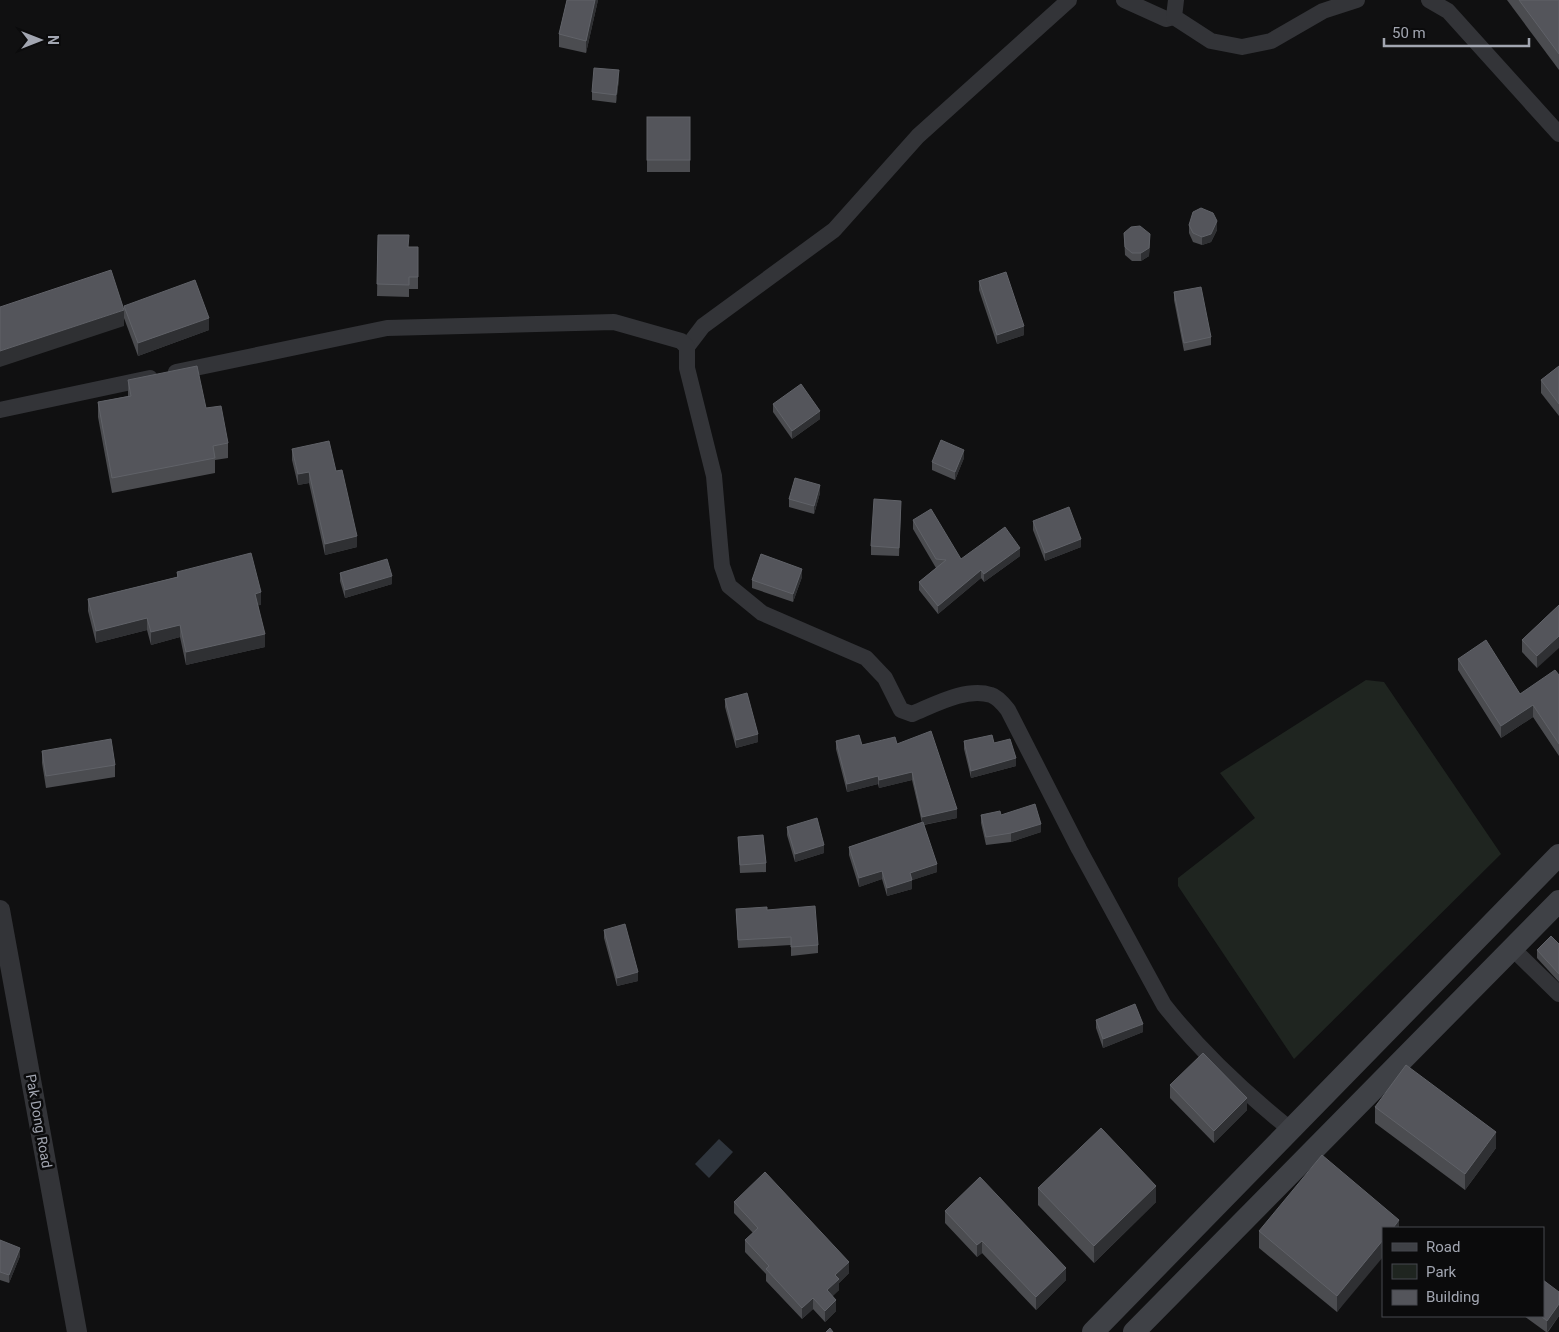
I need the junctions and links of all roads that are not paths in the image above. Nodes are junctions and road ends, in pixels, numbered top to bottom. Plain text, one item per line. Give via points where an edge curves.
1 (1069, 0) edge
2 (1124, 0) edge
3 (1176, 0) edge
4 (1357, 0) edge
5 (1429, 0) edge
6 (1174, 17) junction
7 (1559, 134) edge
8 (687, 347) junction
9 (0, 410) edge
10 (1559, 856) edge
11 (1559, 901) edge
12 (0, 910) edge
13 (1513, 949) junction
14 (1559, 994) edge
15 (1290, 1129) junction
16 (1100, 1330) edge
17 (77, 1332) edge
18 (1134, 1332) edge

1 - 8 street via 918,136 834,230 704,326
2 - 6 street via 1166,19
3 - 6 street
4 - 6 street via 1323,11 1271,41 1242,47 1211,41
5 - 7 street via 1448,11
8 - 9 street via 675,339 614,322 387,328
8 - 15 street via 687,368 714,476 722,566 729,586 762,613 866,658 885,678 901,710 907,713 912,714 965,694 991,695 1000,700 1164,1005 1179,1025 1248,1096
10 - 15 main road
11 - 13 main road
12 - 17 street, Pak Dong Road
13 - 14 street
13 - 18 main road
15 - 16 main road

